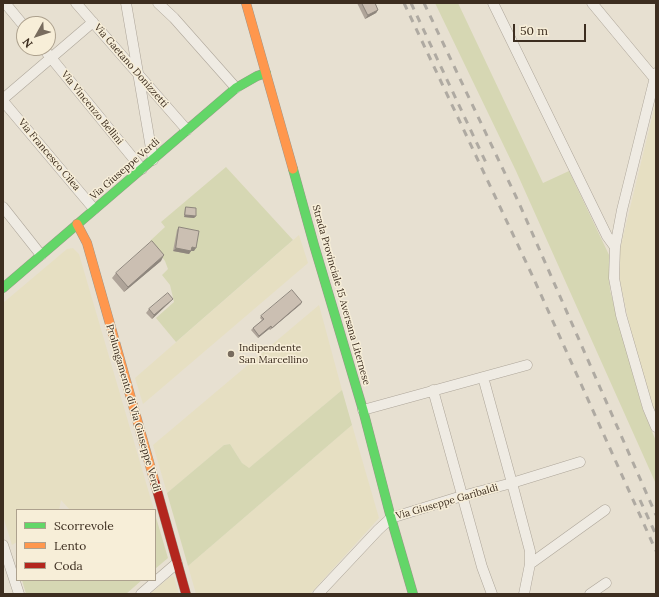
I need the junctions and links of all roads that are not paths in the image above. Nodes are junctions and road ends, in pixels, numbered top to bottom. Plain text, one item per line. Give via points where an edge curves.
1 (5, 3) edge
2 (76, 3) edge
3 (126, 3) edge
4 (158, 3) edge
5 (246, 3) edge
6 (494, 3) edge
7 (592, 3) edge
8 (16, 16) edge
9 (93, 22) junction
10 (51, 58) junction
11 (266, 73) junction
12 (138, 74) junction
13 (655, 76) edge
14 (236, 88) junction
15 (3, 100) edge
16 (187, 130) junction
17 (152, 160) junction
18 (142, 169) junction
19 (3, 207) edge
20 (94, 209) junction
21 (77, 224) junction
22 (615, 247) junction
23 (42, 255) junction
24 (3, 288) edge
25 (527, 365) dead end
26 (483, 377) junction
27 (433, 390) junction
28 (363, 410) junction
29 (656, 427) edge
30 (580, 462) dead end
31 (512, 483) junction
32 (462, 496) junction
33 (605, 510) dead end
34 (391, 518) junction
35 (3, 545) edge
36 (177, 563) junction
37 (530, 564) junction
38 (606, 583) dead end
39 (19, 594) edge
40 (141, 594) edge
41 (186, 594) edge
42 (318, 594) edge
43 (413, 594) edge
44 (492, 594) edge
45 (524, 594) edge
46 (590, 594) edge

1 - 8 street
2 - 9 street, Via Gaetano Donizzetti
3 - 12 street
4 - 14 street
5 - 11 street, Strada Provinciale 15 Aversana Liternese
6 - 22 street via 603,229
7 - 13 street
9 - 10 street
9 - 12 street, Via Gaetano Donizzetti
10 - 15 street
10 - 18 street, Via Vincenzo Bellini
11 - 14 street, Via Giuseppe Verdi
11 - 28 street, Strada Provinciale 15 Aversana Liternese
12 - 16 street, Via Gaetano Donizzetti
12 - 17 street
13 - 22 street
14 - 16 street, Via Giuseppe Verdi
15 - 20 street, Via Francesco Cilea
16 - 17 street, Via Giuseppe Verdi
17 - 18 street, Via Giuseppe Verdi
18 - 20 street, Via Giuseppe Verdi
19 - 23 street
20 - 21 street, Via Giuseppe Verdi
21 - 23 street, Via Giuseppe Verdi
21 - 36 street, Prolungamento di Via Giuseppe Verdi via 87,242
22 - 29 street via 614,278 621,315
23 - 24 street, Via Giuseppe Verdi
25 - 26 street
26 - 27 street
26 - 31 street
27 - 28 street
27 - 32 street
28 - 34 street, Strada Provinciale 15 Aversana Liternese
30 - 31 street, Via Giuseppe Garibaldi
31 - 32 street, Via Giuseppe Garibaldi
31 - 37 street via 530,551
32 - 34 street, Via Giuseppe Garibaldi
32 - 44 street
33 - 37 street
34 - 42 street, Via Giuseppe Garibaldi
34 - 43 street, Strada Provinciale 15 Aversana Liternese
35 - 39 street
36 - 40 street
36 - 41 street, Prolungamento di Via Giuseppe Verdi
37 - 45 street
38 - 46 street

